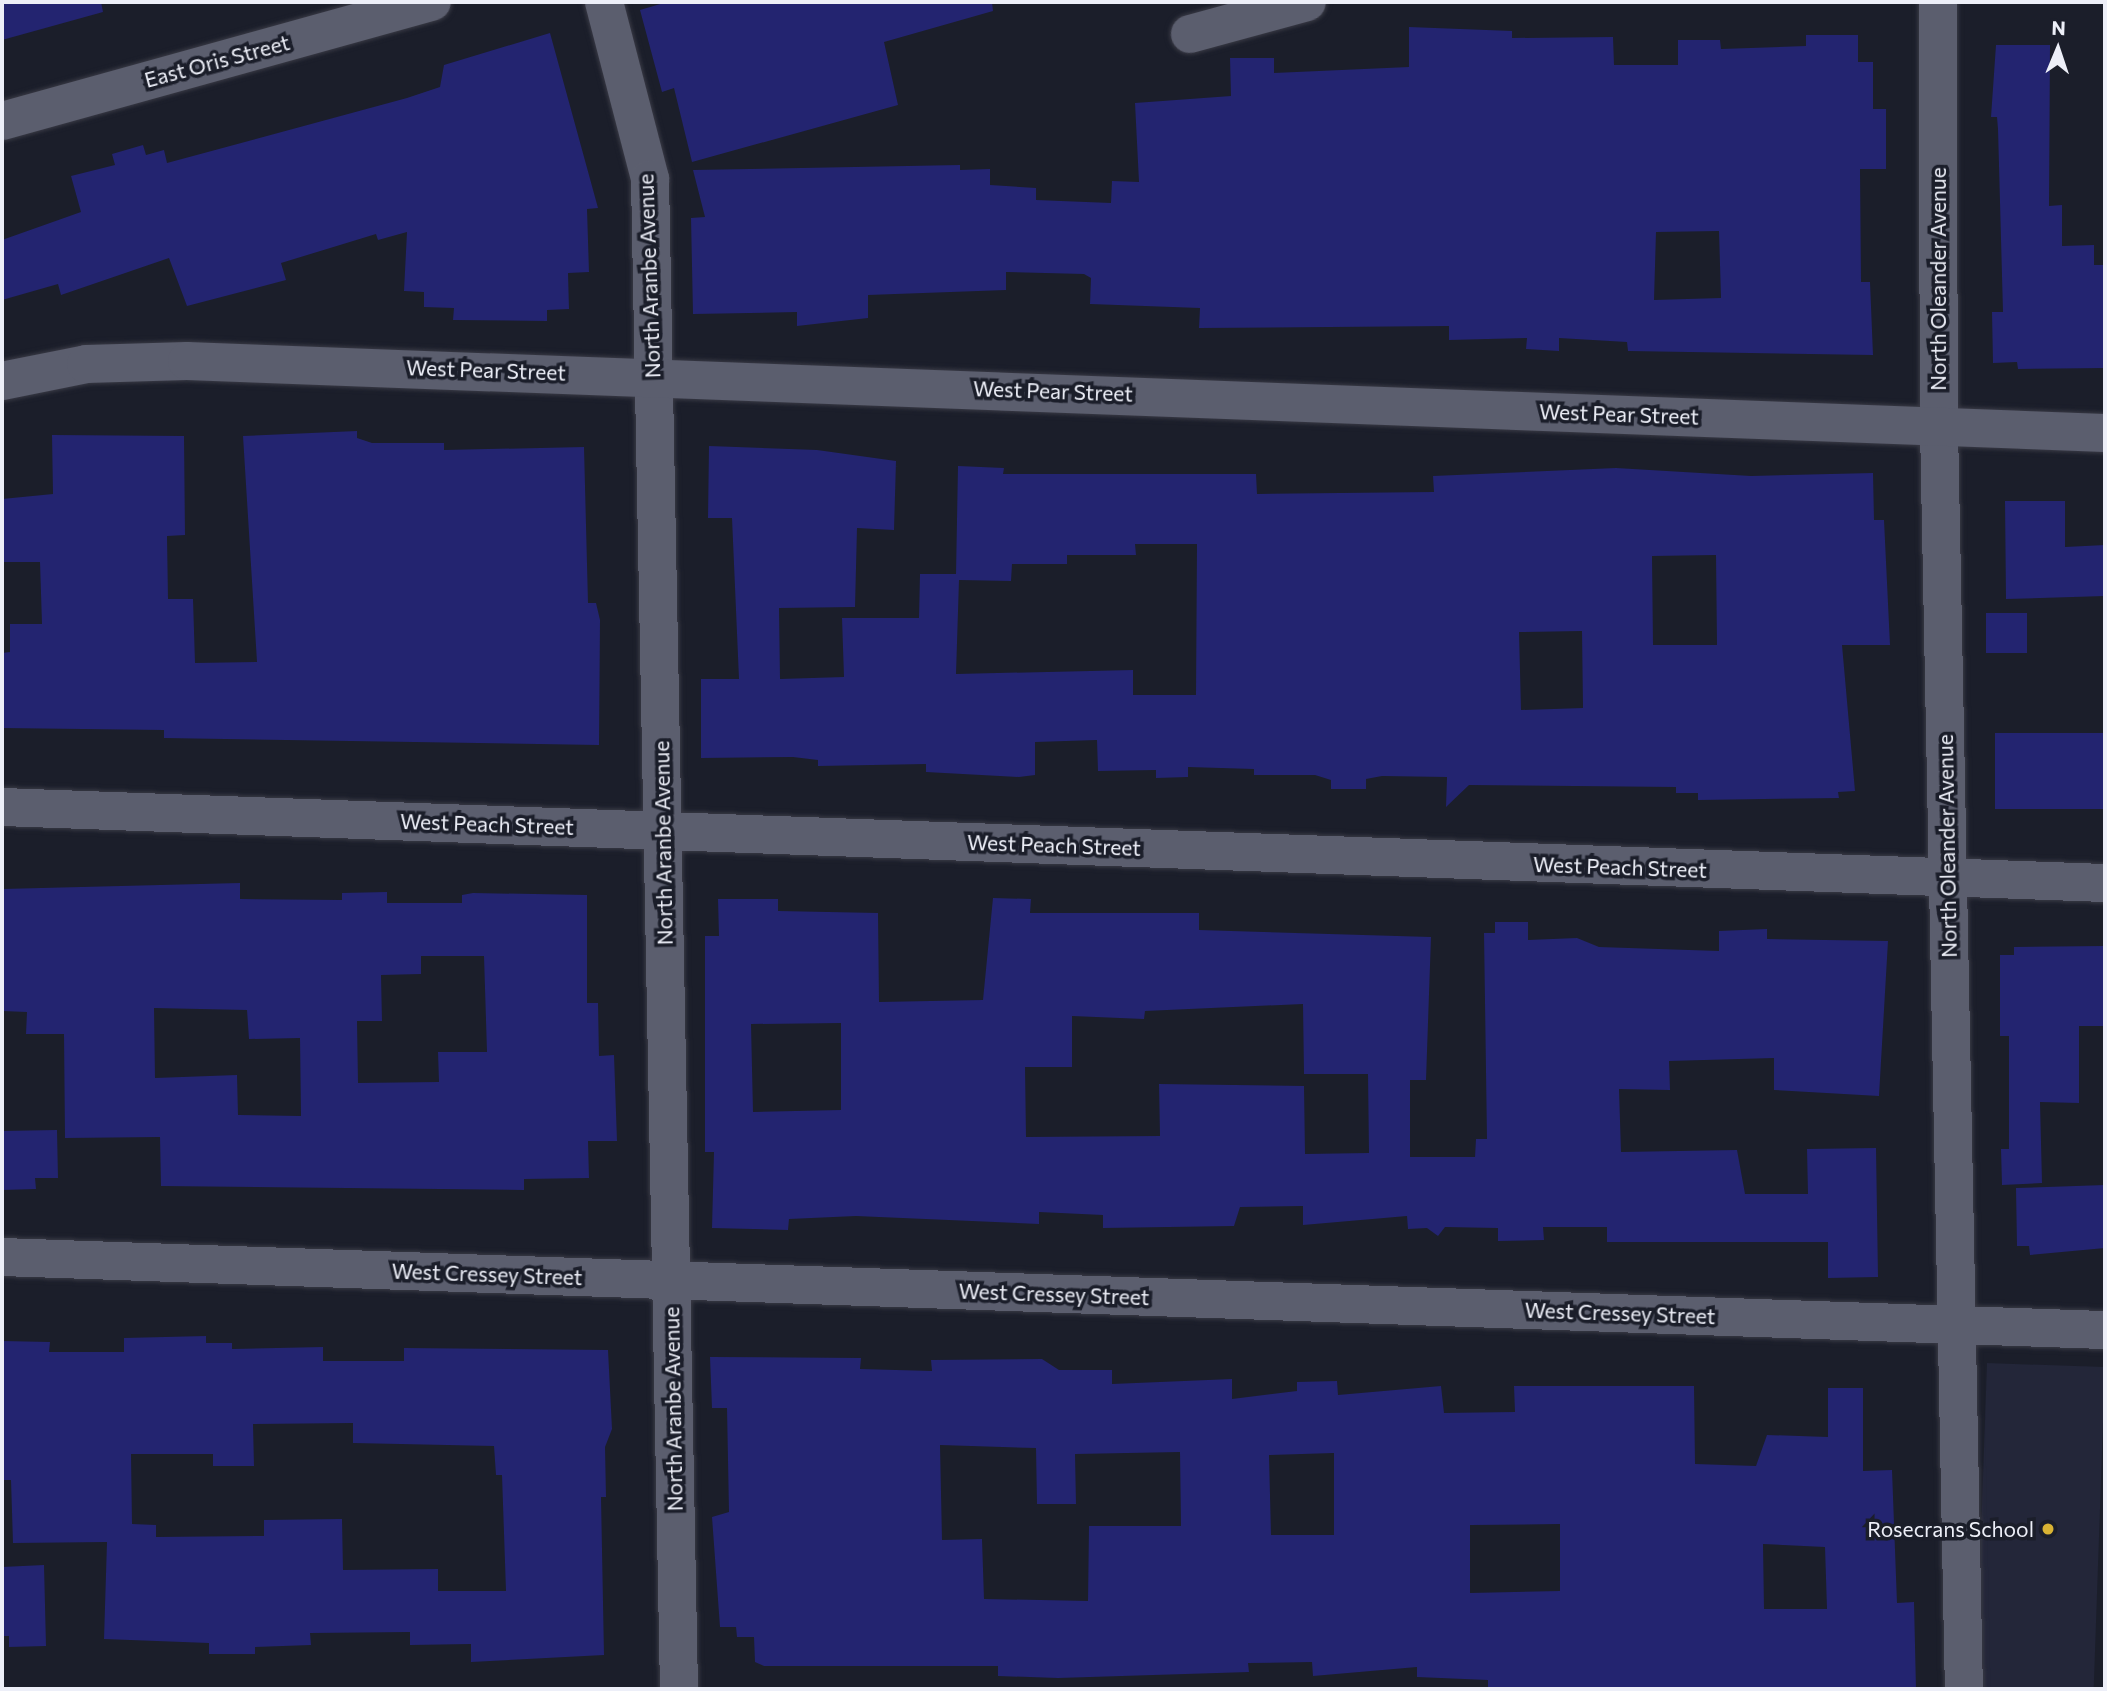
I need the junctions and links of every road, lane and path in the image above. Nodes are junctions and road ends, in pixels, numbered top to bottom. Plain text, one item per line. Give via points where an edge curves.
1 (432, 2) edge
2 (604, 2) edge
3 (1307, 2) edge
4 (1938, 2) edge
5 (1190, 34) dead end
6 (2, 121) edge
7 (653, 374) junction
8 (2, 381) edge
9 (1939, 427) junction
10 (2105, 433) edge
11 (2, 807) edge
12 (663, 830) junction
13 (1947, 880) junction
14 (2105, 883) edge
15 (2, 1257) edge
16 (671, 1280) junction
17 (1959, 1325) junction
18 (2105, 1330) edge
19 (679, 1689) edge
20 (1964, 1689) edge

1 - 6 street, East Oris Street
2 - 7 street, North Aranbe Avenue via 650,179
3 - 5 street
4 - 9 street, North Oleander Avenue
7 - 8 street, West Pear Street via 187,361 86,364
7 - 9 street, West Pear Street
7 - 12 street, North Aranbe Avenue
9 - 10 street, West Pear Street
9 - 13 street, North Oleander Avenue
11 - 12 street, West Peach Street
12 - 13 street, West Peach Street
12 - 16 street, North Aranbe Avenue
13 - 14 street, West Peach Street
13 - 17 street, North Oleander Avenue
15 - 16 street, West Cressey Street
16 - 17 street, West Cressey Street
16 - 19 street, North Aranbe Avenue
17 - 18 street, West Cressey Street
17 - 20 street, North Oleander Avenue

